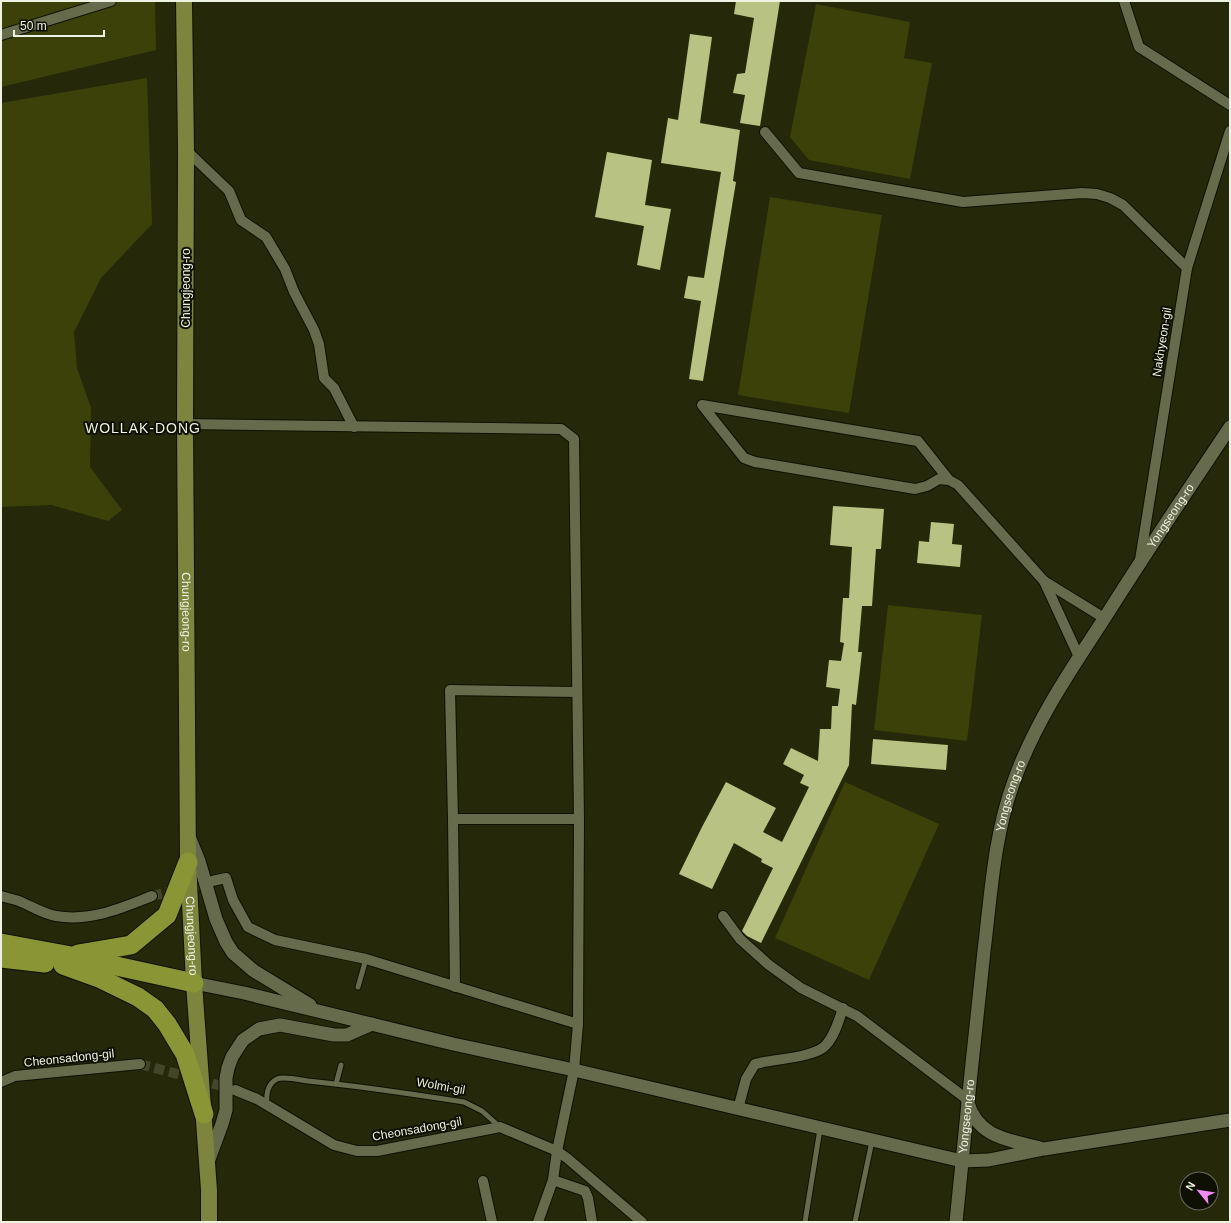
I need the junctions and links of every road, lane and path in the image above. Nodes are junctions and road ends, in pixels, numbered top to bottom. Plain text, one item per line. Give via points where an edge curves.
1 (111, 1) edge
2 (184, 1) edge
3 (1124, 1) edge
4 (79, 6) edge
5 (1, 35) edge
6 (1230, 105) edge
7 (1230, 131) edge
8 (765, 132) dead end
9 (186, 150) junction
10 (1187, 268) junction
11 (185, 424) junction
12 (354, 427) junction
13 (1230, 427) edge
14 (949, 480) junction
15 (1140, 562) junction
16 (1044, 581) junction
17 (1104, 618) junction
18 (1079, 657) junction
19 (577, 692) junction
20 (453, 819) junction
21 (579, 819) junction
22 (188, 833) junction
23 (188, 862) junction
24 (212, 881) tunnel mouth
25 (1, 896) edge
26 (152, 896) tunnel mouth
27 (723, 916) dead end
28 (1, 943) edge
29 (1, 958) edge
30 (366, 958) junction
31 (65, 960) junction
32 (194, 983) junction
33 (358, 987) dead end
34 (455, 987) junction
35 (843, 1008) junction
36 (324, 1013) junction
37 (372, 1024) junction
38 (578, 1024) junction
39 (140, 1064) tunnel mouth
40 (341, 1065) dead end
41 (574, 1070) junction
42 (1, 1082) edge
43 (336, 1084) junction
44 (234, 1090) tunnel mouth
45 (968, 1100) junction
46 (267, 1105) junction
47 (738, 1109) junction
48 (204, 1114) junction
49 (1230, 1120) edge
50 (500, 1127) junction
51 (820, 1128) junction
52 (873, 1140) junction
53 (1044, 1149) junction
54 (557, 1151) junction
55 (962, 1161) junction
56 (207, 1163) junction
57 (553, 1180) junction
58 (483, 1181) dead end
59 (539, 1221) edge
60 (209, 1222) edge
61 (492, 1222) edge
62 (592, 1222) edge
63 (642, 1222) edge
64 (805, 1222) edge
65 (855, 1222) edge
66 (956, 1222) edge

1 - 4 street
2 - 9 main road, Chungjeong-ro
3 - 6 street via 1139,47
4 - 5 street
7 - 10 street, Nakhyeon-gil
8 - 10 street via 799,173 963,202 1082,193 1110,198 1123,205
9 - 11 main road, Chungjeong-ro
9 - 12 street via 229,191 241,220 266,238 314,330 324,378 334,388
10 - 15 street, Nakhyeon-gil
11 - 12 street
11 - 22 main road, Chungjeong-ro
12 - 19 street via 561,429 574,439
13 - 15 street, Yongseong-ro
14 - 14 street via 918,441 702,405 744,458 755,462 915,489 940,480
14 - 16 street via 958,485
15 - 17 street, Yongseong-ro
16 - 17 street
16 - 18 street
17 - 18 street, Yongseong-ro
18 - 45 street, Yongseong-ro via 1027,747 1013,783 1000,830
19 - 20 street via 450,690
19 - 21 street
20 - 21 street
20 - 34 street
21 - 38 street
22 - 23 main road, Chungjeong-ro
22 - 36 street via 216,919 233,953 254,971
23 - 31 highway via 167,915 130,945
23 - 32 main road, Chungjeong-ro
24 - 30 street via 226,878 233,900 248,928 275,940
25 - 26 street via 19,901 36,910 74,918 101,915
27 - 35 street via 740,938 769,965 801,988
28 - 31 highway
29 - 31 highway
30 - 33 lane
30 - 34 street
31 - 32 highway
31 - 48 highway via 138,997 154,1009 167,1024 185,1054
32 - 36 street
32 - 48 main road, Chungjeong-ro
34 - 38 street
35 - 45 street
35 - 47 street via 826,1046 807,1055 755,1064 746,1079
36 - 37 street
37 - 41 street
37 - 56 street via 347,1035 280,1025 259,1029 243,1040 228,1068 226,1110
38 - 41 street
39 - 42 street, Cheonsadong-gil via 15,1076
40 - 43 lane
41 - 47 street
41 - 54 street
43 - 46 lane, Wolmi-gil via 279,1078 269,1087
43 - 50 lane, Wolmi-gil via 464,1102 482,1111
44 - 46 street, Cheonsadong-gil
45 - 53 street via 971,1114 994,1136
45 - 55 street, Yongseong-ro
46 - 50 street, Cheonsadong-gil via 334,1145 357,1151 377,1151
47 - 51 street
48 - 56 main road, Chungjeong-ro
49 - 53 street
50 - 54 street, Wolmi-gil
51 - 52 street
51 - 64 lane
52 - 55 street
52 - 65 lane
53 - 55 street via 989,1160
54 - 57 street
54 - 63 street, Wolmi-gil
55 - 66 street, Yongseong-ro
56 - 60 main road, Chungjeong-ro
57 - 59 street
57 - 62 street via 585,1191
58 - 61 street

